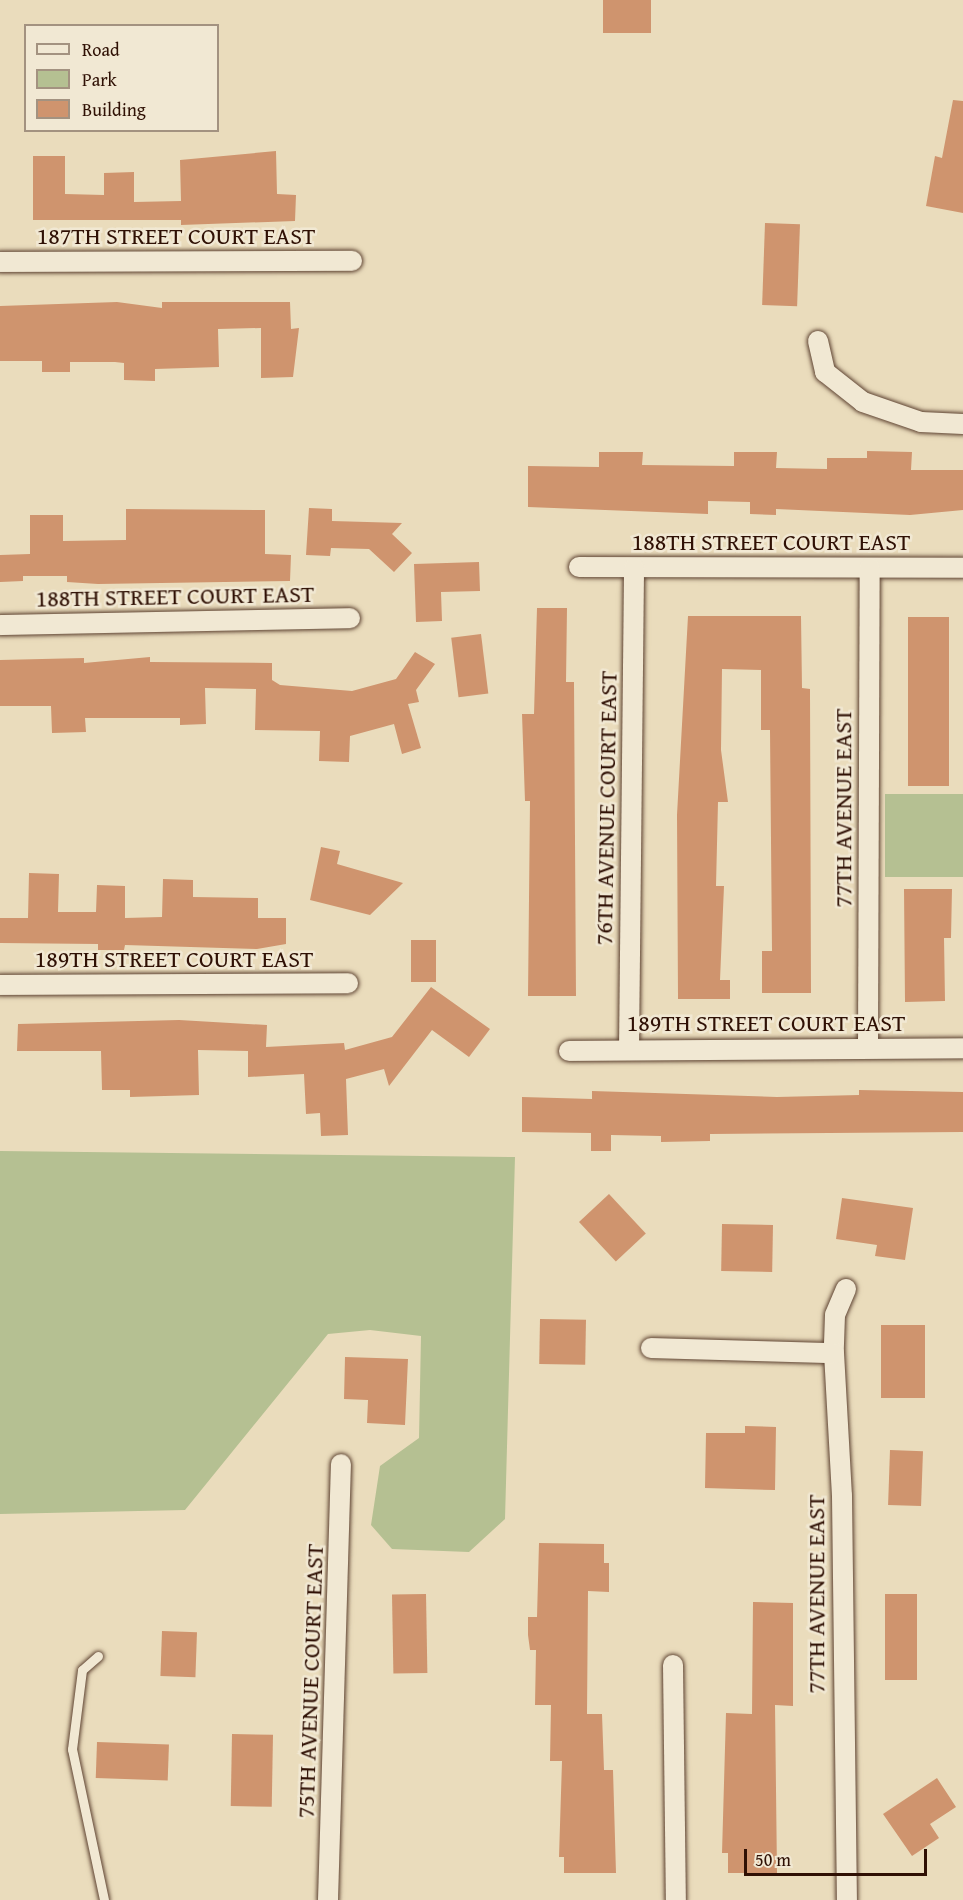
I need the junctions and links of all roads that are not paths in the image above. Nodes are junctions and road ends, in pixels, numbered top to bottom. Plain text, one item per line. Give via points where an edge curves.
1 (351, 261) dead end
2 (0, 262) edge
3 (818, 341) dead end
4 (963, 424) edge
5 (579, 567) dead end
6 (634, 568) junction
7 (870, 568) junction
8 (963, 568) edge
9 (350, 618) dead end
10 (0, 625) edge
11 (348, 983) dead end
12 (0, 985) edge
13 (868, 1048) junction
14 (963, 1048) edge
15 (629, 1049) junction
16 (569, 1051) dead end
17 (846, 1289) dead end
18 (651, 1348) dead end
19 (834, 1353) junction
20 (341, 1464) dead end
21 (98, 1656) dead end
22 (673, 1665) dead end
23 (104, 1900) edge
24 (328, 1900) edge
25 (676, 1900) edge
26 (847, 1900) edge

1 - 2 street, 187TH STREET COURT EAST
3 - 4 street via 825,372 863,402 921,422
5 - 6 street, 188TH STREET COURT EAST
6 - 7 street, 188TH STREET COURT EAST
6 - 15 street, 76TH AVENUE COURT EAST
7 - 8 street, 188TH STREET COURT EAST
7 - 13 street, 77TH AVENUE EAST
9 - 10 street, 188TH STREET COURT EAST
11 - 12 street, 189TH STREET COURT EAST
13 - 14 street, 189TH STREET COURT EAST
13 - 15 street, 189TH STREET COURT EAST
15 - 16 street, 189TH STREET COURT EAST
17 - 19 street, 77TH AVENUE EAST via 835,1315
18 - 19 street
19 - 26 street, 77TH AVENUE EAST via 842,1496
20 - 24 street, 75TH AVENUE COURT EAST
21 - 23 lane via 82,1670 72,1749
22 - 25 street

